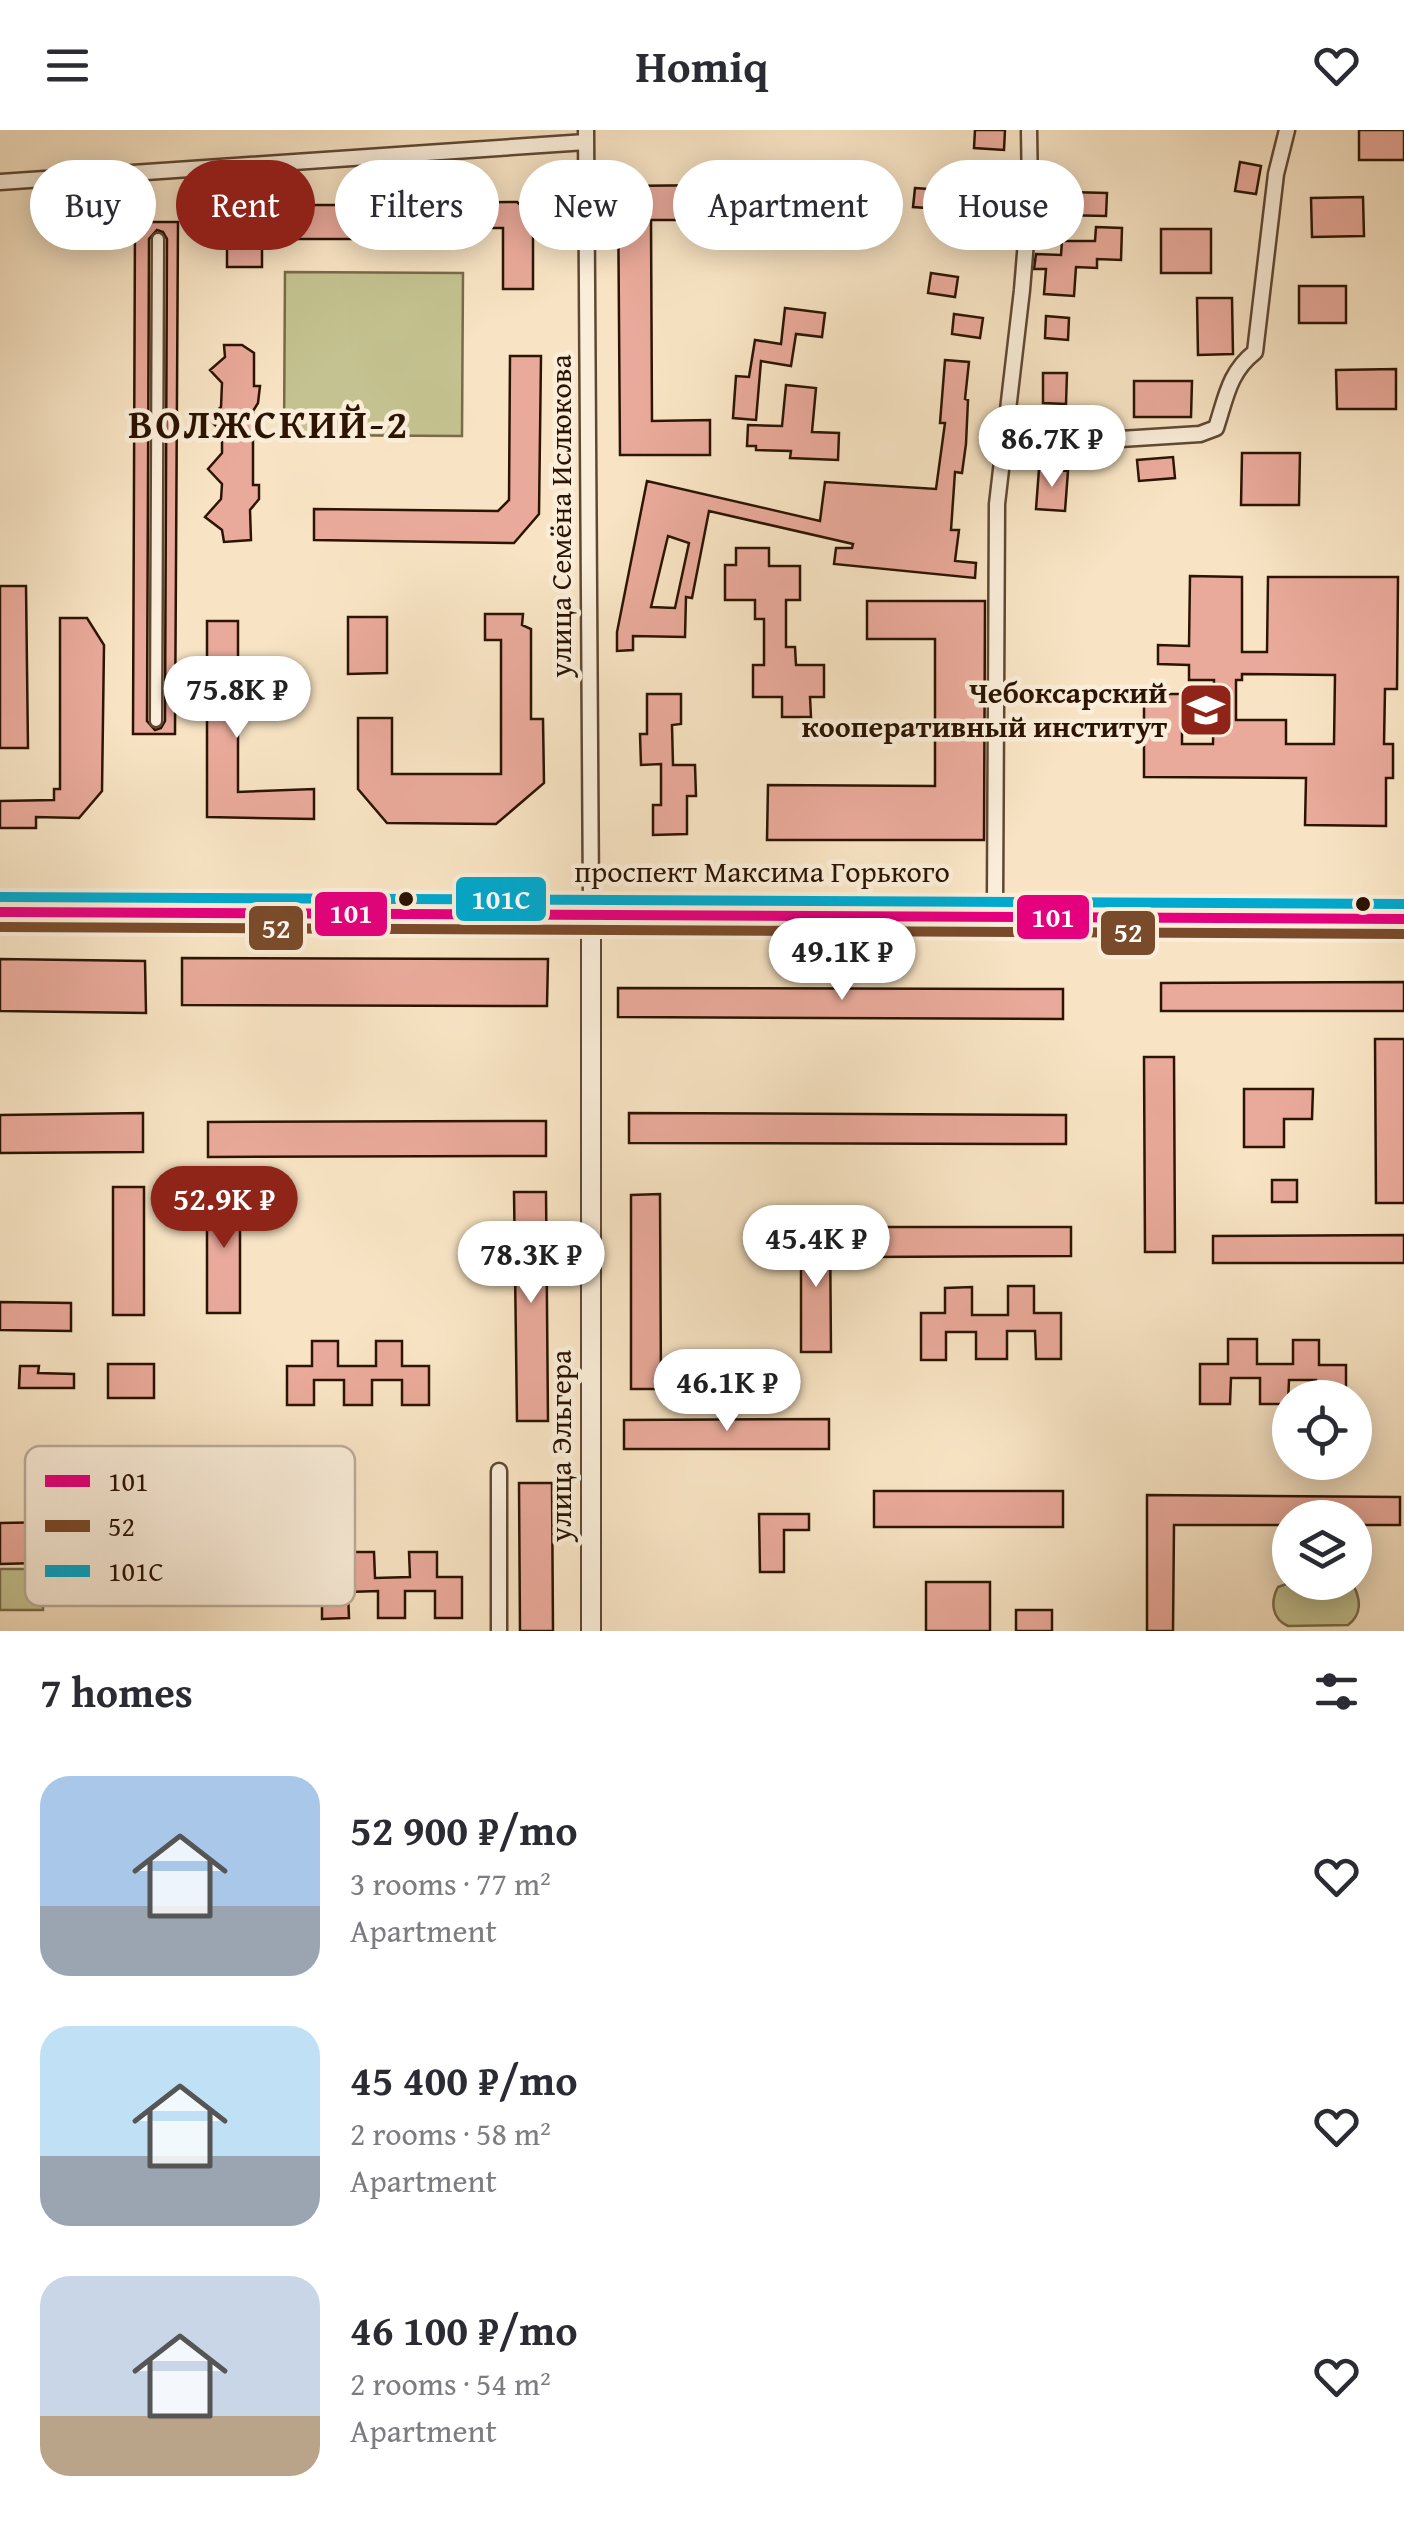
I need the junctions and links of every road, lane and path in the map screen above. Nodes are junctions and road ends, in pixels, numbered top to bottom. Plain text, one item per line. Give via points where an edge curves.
1 (1030, 130) edge
2 (1287, 130) edge
3 (586, 136) edge
4 (0, 182) edge
5 (158, 239) dead end
6 (1002, 454) junction
7 (156, 720) dead end
8 (0, 900) edge
9 (163, 906) junction
10 (1404, 906) edge
11 (591, 908) junction
12 (995, 910) junction
13 (1080, 910) junction
14 (0, 912) edge
15 (1404, 919) edge
16 (499, 1471) dead end
17 (499, 1631) edge
18 (591, 1631) edge

1 - 6 street via 1024,271
2 - 6 street via 1255,352 1230,380 1216,428 1040,444
3 - 4 street
3 - 11 street, улица Семёна Ислюкова
5 - 7 street
6 - 12 street
8 - 9 main road, проспект Максима Горького
9 - 11 main road, проспект Максима Горького
9 - 14 main road, проспект Максима Горького
10 - 13 main road, проспект Максима Горького
11 - 12 main road, проспект Максима Горького
11 - 18 street, улица Эльгера
12 - 13 main road, проспект Максима Горького
13 - 15 main road, проспект Максима Горького
16 - 17 street

